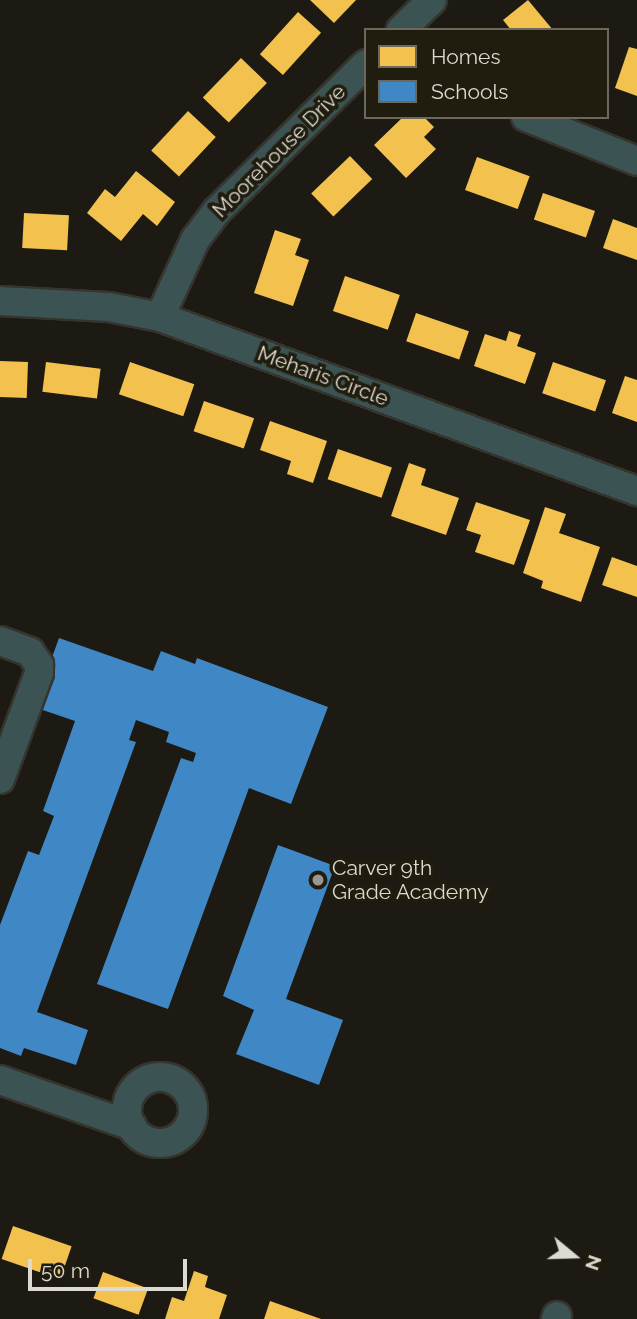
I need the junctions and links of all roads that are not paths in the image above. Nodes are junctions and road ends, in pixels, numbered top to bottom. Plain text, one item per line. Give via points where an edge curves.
1 (432, 0) edge
2 (406, 28) edge
3 (364, 66) edge
4 (531, 119) edge
5 (637, 161) edge
6 (0, 301) edge
7 (160, 317) junction
8 (637, 491) edge
9 (0, 641) edge
10 (0, 779) edge
11 (0, 1080) edge
12 (132, 1126) dead end

1 - 2 street
3 - 7 street, Moorehouse Drive via 217,211 195,240
4 - 5 street
6 - 7 street, Meharis Circle via 109,307
7 - 8 street, Meharis Circle
9 - 10 street via 30,652 39,665
11 - 12 street

